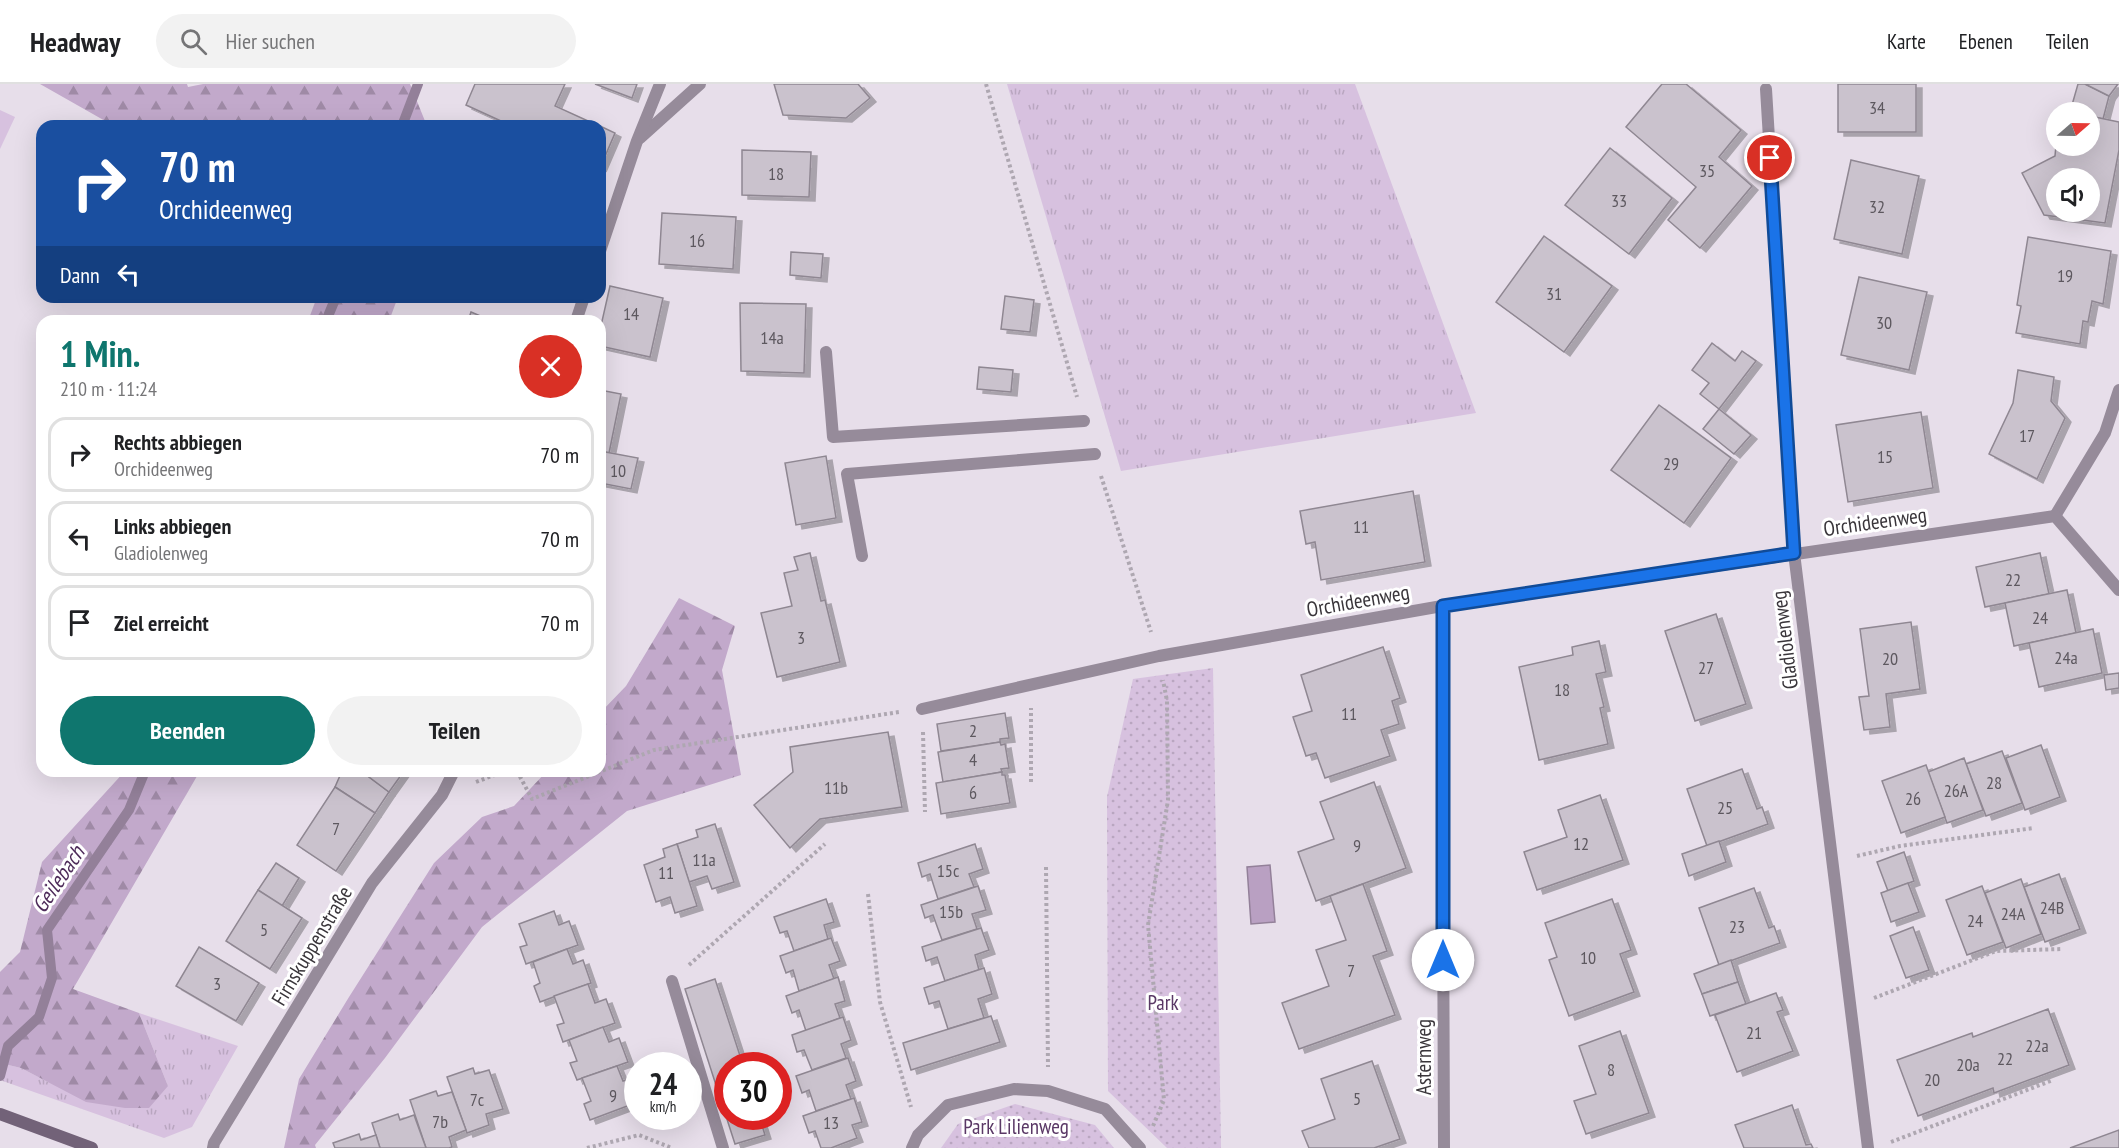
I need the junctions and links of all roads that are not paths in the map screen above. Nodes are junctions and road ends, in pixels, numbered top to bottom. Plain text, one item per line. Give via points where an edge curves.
1 (660, 84) edge
2 (700, 84) edge
3 (1766, 89) dead end
4 (637, 141) junction
5 (606, 233) edge
6 (826, 352) dead end
7 (2119, 390) edge
8 (1084, 421) road end
9 (1095, 454) road end
10 (2055, 516) junction
11 (1794, 553) junction
12 (862, 556) dead end
13 (2119, 590) edge
14 (1443, 606) junction
15 (922, 709) road end
16 (451, 777) edge
17 (672, 981) road end
18 (3, 1116) edge
19 (92, 1148) edge
20 (213, 1148) edge
21 (723, 1148) edge
22 (912, 1148) edge
23 (1140, 1148) edge
24 (1444, 1148) edge
25 (1868, 1148) edge

1 - 4 street
2 - 4 street
3 - 11 street, Gladiolenweg
4 - 5 street
6 - 8 street via 833,437
7 - 10 street via 2105,433
9 - 12 street via 847,474
10 - 11 street, Orchideenweg
10 - 13 street
11 - 14 street, Orchideenweg
11 - 25 street, Gladiolenweg
14 - 15 street, Orchideenweg via 1159,656
14 - 24 street, Asternweg
16 - 20 street, Firnskuppenstraße via 442,795 372,883
17 - 21 street
18 - 19 main road
22 - 23 street via 918,1134 948,1105 1014,1089 1048,1091 1105,1108

